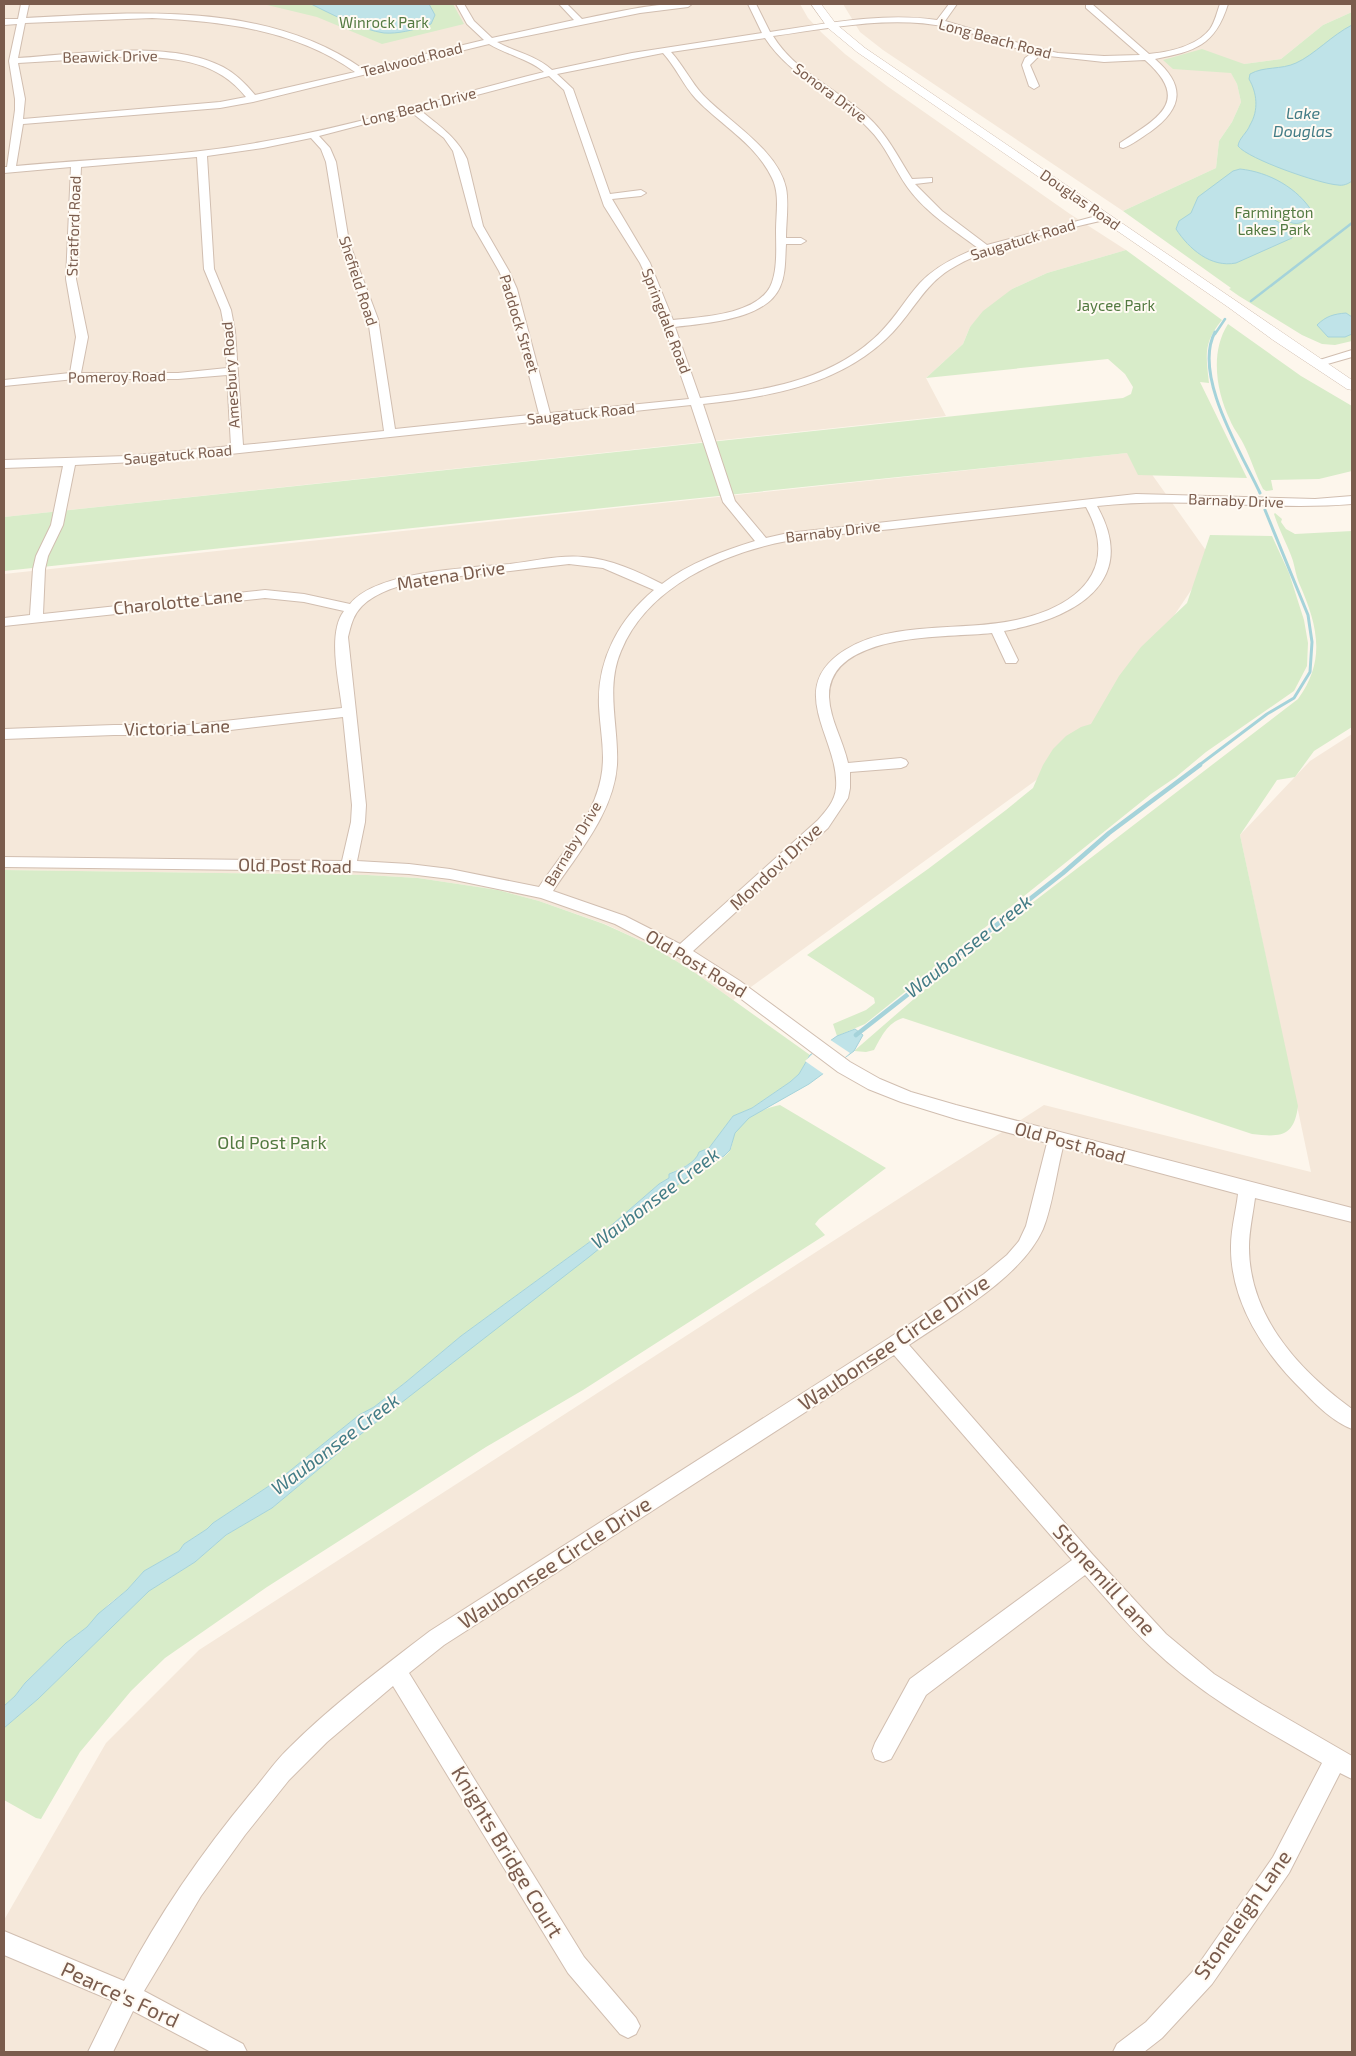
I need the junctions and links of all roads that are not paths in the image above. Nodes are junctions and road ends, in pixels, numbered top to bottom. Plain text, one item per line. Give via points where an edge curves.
1 (25, 4) edge
2 (460, 4) edge
3 (563, 4) edge
4 (688, 4) edge
5 (752, 4) edge
6 (816, 4) edge
7 (953, 4) edge
8 (1224, 4) edge
9 (659, 6) edge
10 (1089, 6) dead end
11 (21, 21) junction
12 (579, 21) junction
13 (4, 22) edge
14 (939, 23) junction
15 (832, 26) junction
16 (768, 35) junction
17 (490, 41) junction
18 (665, 50) junction
19 (1038, 52) junction
20 (1148, 57) junction
21 (13, 61) junction
22 (361, 72) junction
23 (552, 73) junction
24 (1034, 86) dead end
25 (253, 98) junction
26 (413, 109) junction
27 (721, 118) junction
28 (706, 121) dead end
29 (18, 122) junction
30 (313, 134) junction
31 (1123, 145) dead end
32 (202, 154) junction
33 (76, 164) junction
34 (8, 170) edge
35 (929, 180) dead end
36 (909, 182) junction
37 (641, 194) dead end
38 (606, 196) junction
39 (1104, 217) junction
40 (781, 241) junction
41 (801, 241) dead end
42 (986, 249) junction
43 (669, 324) junction
44 (1352, 353) edge
45 (1352, 363) edge
46 (1317, 364) junction
47 (231, 371) junction
48 (1331, 372) junction
49 (75, 376) junction
50 (4, 383) edge
51 (1352, 386) edge
52 (696, 402) junction
53 (545, 417) junction
54 (390, 434) junction
55 (237, 450) junction
56 (70, 462) junction
57 (4, 464) edge
58 (1352, 500) edge
59 (1254, 501) joint
60 (1089, 502) junction
61 (1276, 502) joint
62 (763, 543) junction
63 (663, 590) junction
64 (352, 609) junction
65 (36, 618) junction
66 (4, 622) edge
67 (996, 628) junction
68 (1011, 660) dead end
69 (349, 712) junction
70 (4, 734) edge
71 (901, 763) dead end
72 (841, 768) junction
73 (4, 862) edge
74 (348, 866) junction
75 (544, 893) junction
76 (682, 952) junction
77 (1056, 1139) junction
78 (1248, 1189) junction
79 (1352, 1215) edge
80 (896, 1344) junction
81 (1352, 1420) edge
82 (1086, 1562) junction
83 (395, 1670) junction
84 (883, 1751) dead end
85 (1344, 1763) edge
86 (4, 1942) edge
87 (128, 1995) junction
88 (628, 2026) dead end
89 (100, 2052) edge
90 (235, 2052) edge
91 (1125, 2052) edge

1 - 11 street
2 - 17 street, Springdale Road via 470,22
3 - 12 street
4 - 9 street, Tealwood Road
5 - 16 street, Sonora Drive
6 - 15 street, Douglas Road
7 - 14 street
8 - 20 street, Long Beach Road via 1210,34 1196,44
9 - 12 street, Tealwood Road
10 - 20 street
11 - 13 street
11 - 21 street
11 - 22 street via 139,15 215,18 289,36 332,52
12 - 17 street, Tealwood Road
14 - 15 street, Long Beach Road via 896,20
14 - 19 street, Long Beach Road
15 - 16 street, Long Beach Drive
15 - 39 street, Douglas Road via 861,50
16 - 18 street, Long Beach Drive
16 - 36 street, Sonora Drive via 798,71 874,128 889,146
17 - 22 street, Tealwood Road
17 - 23 street, Springdale Road
18 - 23 street, Long Beach Drive
18 - 27 street via 697,94
19 - 20 street, Long Beach Road via 1101,60
19 - 24 street via 1026,65
20 - 31 street via 1170,78 1174,87 1171,108
21 - 25 street, Beawick Drive via 125,54 186,59 209,64 231,76
21 - 29 street via 20,98
22 - 25 street, Tealwood Road
23 - 26 street, Long Beach Drive
23 - 38 street, Springdale Road via 564,83 571,96
25 - 29 street, Tealwood Road via 185,109 136,109
26 - 30 street, Long Beach Drive
26 - 53 street, Paddock Street via 450,140 462,158 478,226 512,289
27 - 28 street
27 - 40 street via 754,146 778,178 782,191
29 - 34 street
30 - 32 street, Long Beach Drive
30 - 54 street, Shefield Road via 332,162 344,242 373,319
32 - 33 street, Long Beach Drive
32 - 47 street, Amesbury Road via 209,269 227,316
33 - 34 street, Long Beach Drive
33 - 49 street, Stratford Road via 71,273 82,337
35 - 36 street
36 - 42 street, Sonora Drive via 925,202
37 - 38 street
38 - 43 street, Springdale Road via 615,218 644,263
39 - 42 street, Saugatuck Road
39 - 46 street, Douglas Road
40 - 41 street
40 - 43 street via 775,288 761,302 742,312 715,319
42 - 52 street, Saugatuck Road via 950,264 936,274 914,294 883,338 838,369 795,385 749,396
43 - 52 street, Springdale Road
44 - 46 street
45 - 48 street
46 - 48 street, Douglas Road
47 - 49 street, Pomeroy Road via 178,376
47 - 55 street, Amesbury Road
48 - 51 street, Douglas Road
49 - 50 street, Pomeroy Road
52 - 53 street, Saugatuck Road
52 - 62 street, Springdale Road via 725,494
53 - 54 street, Saugatuck Road
54 - 55 street, Saugatuck Road
55 - 56 street, Saugatuck Road
56 - 57 street, Saugatuck Road
56 - 65 street via 58,525 39,569
58 - 61 street, Barnaby Drive
59 - 60 street, Barnaby Drive via 1136,498
59 - 61 street, Barnaby Drive
60 - 62 street, Barnaby Drive via 802,535
60 - 67 street, Mondovi Drive via 1102,525 1106,543 1104,564 1093,584 1075,600 1046,616
62 - 63 street, Barnaby Drive via 698,567
63 - 64 street, Matena Drive via 621,568 595,561 569,560 400,582 372,594
63 - 75 street, Barnaby Drive via 634,617 614,650 605,695 608,778 595,813
64 - 65 street, Charolotte Lane via 284,594 265,594
64 - 69 street, Matena Drive via 341,628
65 - 66 street, Charolotte Lane
67 - 68 street
67 - 72 street, Mondovi Drive via 884,640 843,656 827,675 822,692
69 - 70 street, Victoria Lane via 188,730
69 - 74 street, Matena Drive via 359,805
71 - 72 street
72 - 76 street, Mondovi Drive via 842,795 823,824
73 - 74 street, Old Post Road
74 - 75 street, Old Post Road via 450,874
75 - 76 street, Old Post Road via 620,920
76 - 77 street, Old Post Road via 734,985 844,1067 874,1084 906,1097
77 - 78 street, Old Post Road
77 - 80 street, Waubonsee Circle Drive via 1035,1227 1025,1246 990,1279
78 - 79 street, Old Post Road
78 - 81 street via 1240,1248 1251,1302 1261,1326 1277,1351 1305,1382
80 - 82 street, Stonemill Lane
80 - 83 street, Waubonsee Circle Drive via 437,1638
82 - 84 street via 918,1687
82 - 85 street, Stonemill Lane via 1159,1641 1207,1681
83 - 87 street, Waubonsee Circle Drive via 301,1750 226,1839 191,1890
83 - 88 street, Knights Bridge Court via 576,1965
85 - 91 street, Stoneleigh Lane via 1281,1865 1204,1976 1154,2030
86 - 87 street, Pearce's Ford
87 - 89 street, Waubonsee Circle Drive
87 - 90 street, Pearce's Ford

